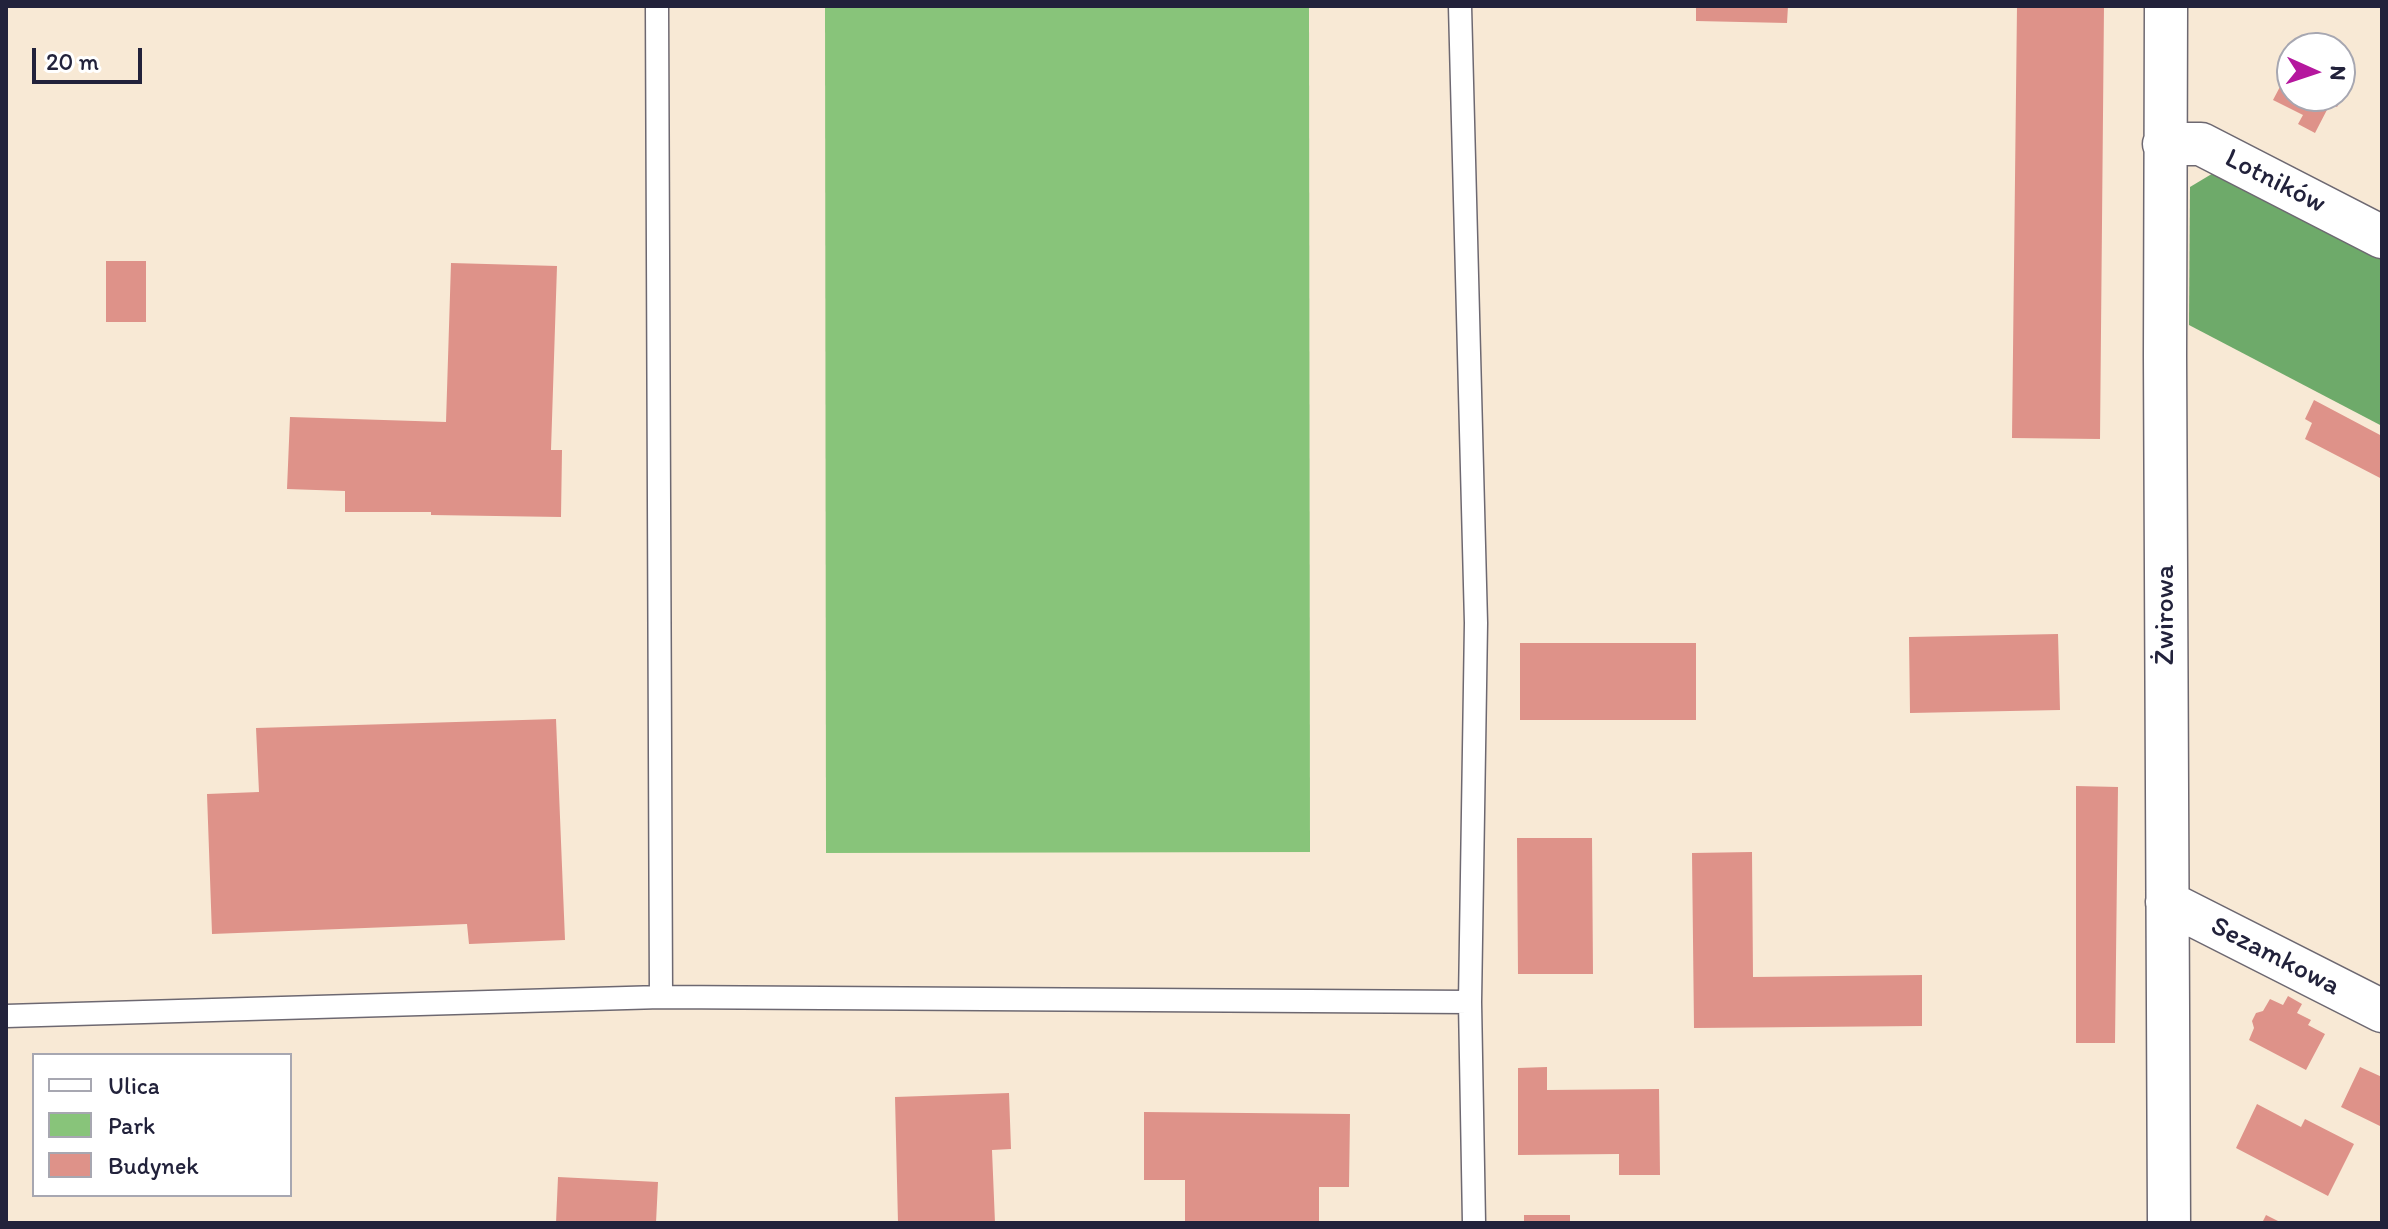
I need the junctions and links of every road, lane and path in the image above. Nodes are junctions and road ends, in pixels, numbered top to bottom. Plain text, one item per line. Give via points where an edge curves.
1 (657, 6) edge
2 (1460, 6) edge
3 (2166, 6) edge
4 (2164, 144) junction
5 (2382, 237) edge
6 (2167, 902) junction
7 (661, 997) junction
8 (1470, 1002) junction
9 (2382, 1011) edge
10 (6, 1016) edge
11 (1474, 1223) edge
12 (2169, 1223) edge

1 - 7 lane
2 - 8 lane via 1476,623
3 - 4 street, Żwirowa
4 - 5 street, Lotników via 2201,144
4 - 6 street, Żwirowa
6 - 9 street, Sezamkowa
6 - 12 street, Żwirowa
7 - 8 lane
7 - 10 lane
8 - 11 lane

